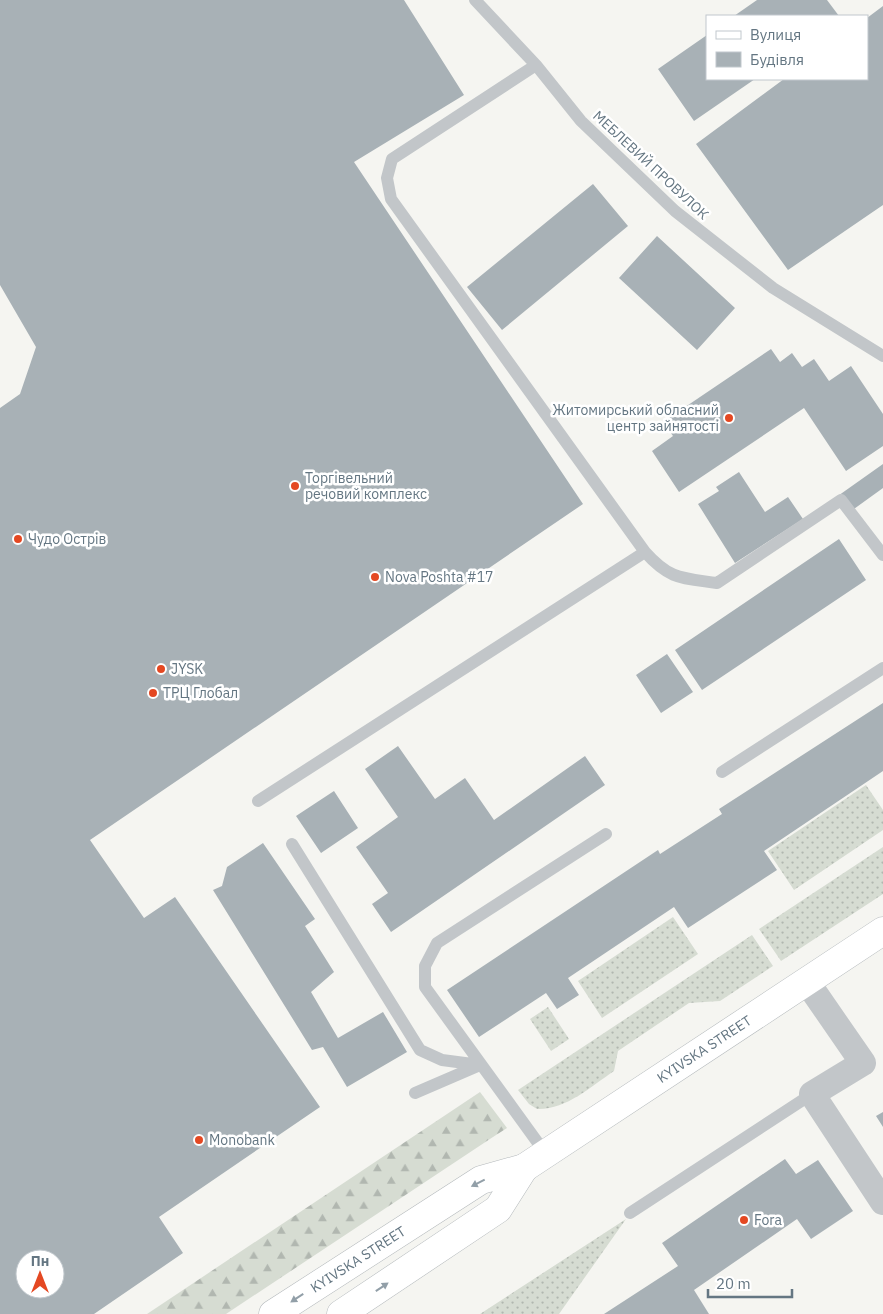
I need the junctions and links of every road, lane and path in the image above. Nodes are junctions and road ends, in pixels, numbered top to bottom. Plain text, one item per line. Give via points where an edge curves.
1 (476, 0) edge
2 (536, 65) junction
3 (883, 356) edge
4 (645, 552) junction
5 (883, 555) edge
6 (883, 668) edge
7 (722, 772) dead end
8 (258, 802) dead end
9 (606, 834) dead end
10 (292, 844) dead end
11 (883, 931) edge
12 (807, 982) junction
13 (480, 1065) junction
14 (415, 1093) dead end
15 (812, 1094) junction
16 (535, 1161) junction
17 (883, 1202) edge
18 (630, 1213) dead end
19 (273, 1314) edge
20 (341, 1314) edge

1 - 2 lane, МЕБЛЕВИЙ ПРОВУЛОК
2 - 3 lane, МЕБЛЕВИЙ ПРОВУЛОК via 581,121 675,211 773,288
2 - 4 lane via 392,160 386,178 391,199
4 - 5 lane via 661,570 683,578 717,582 841,500
4 - 8 lane
6 - 7 lane
9 - 13 lane via 437,943 425,966 425,988
10 - 13 lane via 420,1050 442,1060
11 - 12 main road, KYIVSKA STREET
12 - 15 street via 862,1063
12 - 16 main road, KYIVSKA STREET
13 - 14 lane
13 - 16 lane
15 - 17 street
15 - 18 lane
16 -> 19 main road, KYIVSKA STREET via 481,1180
20 -> 16 main road, KYIVSKA STREET via 498,1209

